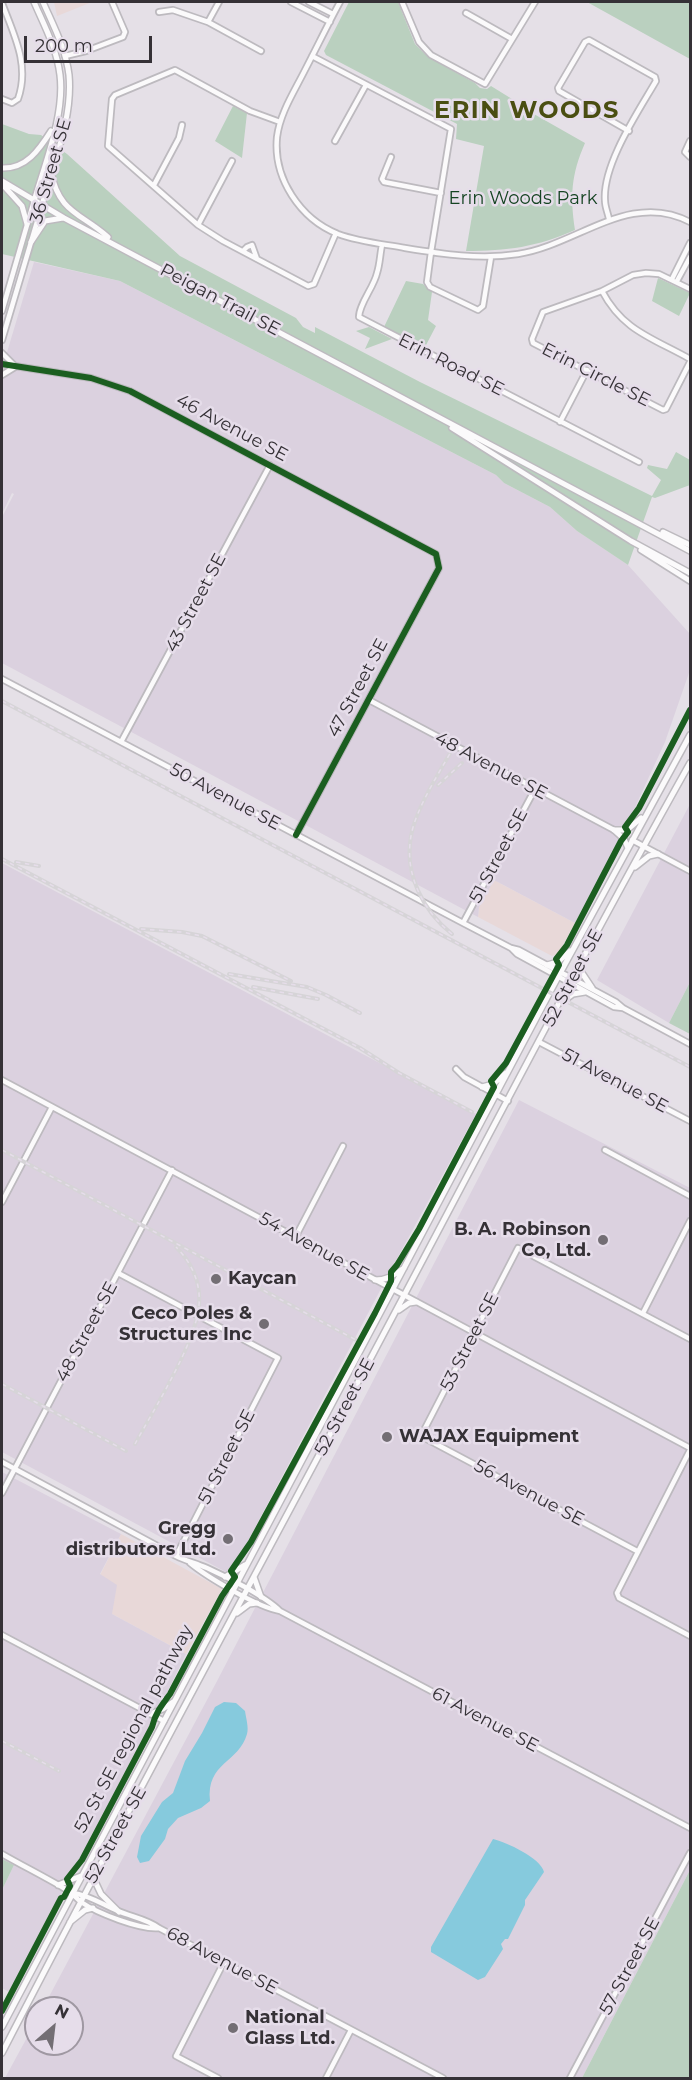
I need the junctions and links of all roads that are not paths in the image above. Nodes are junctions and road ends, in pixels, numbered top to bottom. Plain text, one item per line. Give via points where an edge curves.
1 (34, 2) edge
2 (43, 2) edge
3 (48, 2) edge
4 (112, 2) edge
5 (219, 2) edge
6 (291, 2) edge
7 (309, 2) edge
8 (340, 2) edge
9 (402, 2) edge
10 (535, 2) edge
11 (2, 3) edge
12 (159, 12) dead end
13 (48, 13) junction
14 (466, 13) dead end
15 (333, 14) junction
16 (208, 22) junction
17 (330, 22) junction
18 (512, 39) junction
19 (261, 51) dead end
20 (65, 56) junction
21 (312, 56) junction
22 (366, 86) junction
23 (2, 99) edge
24 (280, 122) junction
25 (56, 124) junction
26 (182, 125) dead end
27 (629, 131) junction
28 (335, 141) dead end
29 (690, 141) edge
30 (391, 157) dead end
31 (690, 157) edge
32 (232, 162) dead end
33 (2, 168) edge
34 (51, 172) junction
35 (2, 183) edge
36 (154, 185) junction
37 (441, 193) junction
38 (34, 201) junction
39 (42, 205) junction
40 (64, 218) junction
41 (609, 219) junction
42 (690, 222) edge
43 (27, 224) junction
44 (198, 225) junction
45 (336, 233) junction
46 (31, 242) junction
47 (114, 242) junction
48 (690, 243) edge
49 (382, 244) junction
50 (243, 251) junction
51 (431, 252) junction
52 (491, 257) junction
53 (690, 257) edge
54 (257, 259) junction
55 (674, 280) junction
56 (690, 289) edge
57 (602, 291) junction
58 (2, 311) edge
59 (2, 340) edge
60 (2, 353) edge
61 (690, 360) edge
62 (2, 364) edge
63 (16, 366) junction
64 (586, 370) junction
65 (2, 375) edge
66 (439, 417) junction
67 (560, 422) junction
68 (639, 462) dead end
69 (270, 465) junction
70 (642, 524) junction
71 (631, 541) junction
72 (690, 545) edge
73 (690, 550) edge
74 (436, 554) joint
75 (690, 573) edge
76 (690, 581) edge
77 (2, 679) edge
78 (369, 700) junction
79 (690, 735) edge
80 (121, 742) junction
81 (690, 763) edge
82 (535, 789) junction
83 (647, 813) junction
84 (614, 830) junction
85 (296, 835) junction
86 (632, 840) junction
87 (643, 846) junction
88 (628, 848) junction
89 (658, 854) junction
90 (690, 871) edge
91 (629, 872) junction
92 (463, 923) junction
93 (511, 948) junction
94 (574, 948) junction
95 (580, 964) junction
96 (547, 965) junction
97 (559, 975) junction
98 (571, 981) junction
99 (592, 988) junction
100 (585, 992) junction
101 (558, 1005) junction
102 (623, 1008) junction
103 (539, 1042) junction
104 (690, 1044) edge
105 (456, 1069) dead end
106 (509, 1070) junction
107 (2, 1080) edge
108 (482, 1087) junction
109 (497, 1095) junction
110 (508, 1101) junction
111 (52, 1107) junction
112 (690, 1121) edge
113 (343, 1146) dead end
114 (604, 1149) dead end
115 (172, 1170) junction
116 (690, 1196) edge
117 (2, 1202) edge
118 (690, 1221) edge
119 (296, 1236) junction
120 (405, 1267) junction
121 (118, 1273) junction
122 (375, 1280) junction
123 (393, 1290) junction
124 (404, 1296) junction
125 (416, 1302) junction
126 (395, 1312) junction
127 (643, 1313) junction
128 (474, 1333) junction
129 (690, 1339) edge
130 (421, 1436) joint
131 (690, 1449) edge
132 (2, 1462) edge
133 (14, 1469) junction
134 (2, 1492) edge
135 (637, 1551) junction
136 (176, 1556) junction
137 (188, 1562) junction
138 (247, 1564) junction
139 (225, 1577) junction
140 (254, 1577) junction
141 (237, 1584) junction
142 (233, 1590) junction
143 (246, 1593) junction
144 (259, 1600) junction
145 (234, 1616) junction
146 (2, 1635) edge
147 (690, 1636) edge
148 (174, 1701) junction
149 (150, 1714) junction
150 (164, 1721) junction
151 (690, 1828) edge
152 (690, 1852) edge
153 (2, 1854) edge
154 (82, 1875) junction
155 (93, 1877) junction
156 (58, 1885) junction
157 (73, 1893) junction
158 (83, 1895) junction
159 (80, 1901) junction
160 (93, 1908) junction
161 (119, 1912) junction
162 (69, 1923) junction
163 (159, 1928) junction
164 (224, 1962) junction
165 (2, 2027) edge
166 (351, 2030) junction
167 (2, 2052) edge
168 (218, 2079) edge
169 (326, 2079) edge
170 (443, 2079) edge
171 (570, 2079) edge

1 - 25 main road, 36 Street SE via 57,58 60,76
2 - 13 main road, 36 Street SE
3 - 13 main road
4 - 20 street via 125,32 123,37
5 - 16 street
6 - 17 street
7 - 15 street
8 - 15 street
9 - 18 street via 419,42 431,55 485,84
10 - 18 street
11 - 23 street via 19,46 23,76 18,99 12,103
12 - 16 street via 173,10
13 - 20 main road, 36 Street SE
14 - 18 street
15 - 17 street
16 - 19 street
17 - 21 street
20 - 34 main road, 36 Street SE via 68,109
21 - 22 street
21 - 24 street
22 - 28 street
22 - 37 street via 452,129
24 - 36 street via 250,111 175,70 115,95 108,146
24 - 45 street via 277,152 284,183 301,208
25 - 33 main road via 29,160
25 - 38 main road, 36 Street SE
26 - 36 street
27 - 27 street via 655,77 589,40 559,91
27 - 41 street via 615,155 605,186 604,203
29 - 31 street via 685,152
30 - 37 street via 384,182
32 - 44 street
34 - 39 main road, 36 Street SE
34 - 47 main road via 56,193 65,205
35 - 38 main road, Peigan Trail SE
35 - 43 main road via 22,206
36 - 44 street
37 - 51 street
38 - 39 main road, Peigan Trail SE
38 - 43 street, 36 Street SE
39 - 40 main road, Peigan Trail SE
39 - 46 street, 36 Street SE
40 - 46 main road via 45,221
40 - 47 main road, Peigan Trail SE
41 - 42 street via 651,212
41 - 52 street via 558,243
43 - 58 street, 36 Street SE
44 - 50 street
45 - 49 street
45 - 54 street via 314,284 308,286
46 - 59 street, 36 Street SE
47 - 66 main road, Peigan Trail SE
48 - 55 street
49 - 51 street
49 - 67 street, Erin Road SE via 377,274 359,317
50 - 54 street
50 - 54 street via 252,245
51 - 52 street
51 - 52 street via 427,282 430,287 478,310 483,306
53 - 55 street
55 - 56 street, Erin Circle SE
55 - 57 street, Erin Circle SE via 646,273 633,275
57 - 61 street via 625,322
57 - 64 street, Erin Circle SE via 543,312 532,339
60 - 63 street
61 - 64 street, Erin Circle SE via 663,410
62 - 63 street, 46 Avenue SE
63 - 65 street
63 - 69 street, 46 Avenue SE via 91,378 130,391
64 - 67 street
66 - 70 main road, Peigan Trail SE
66 - 71 main road, Peigan Trail SE
67 - 68 street
69 - 74 street, 46 Avenue SE
69 - 80 street, 43 Street SE
70 - 72 main road
70 - 73 main road, Peigan Trail SE
71 - 75 main road, Peigan Trail SE
71 - 76 main road
74 - 78 street, 47 Street SE via 439,568
77 - 80 street, 50 Avenue SE
78 - 82 street, 48 Avenue SE
78 - 85 street, 47 Street SE
79 - 83 main road, 52 Street SE
80 - 85 street, 50 Avenue SE
81 - 87 main road, 52 Street SE
82 - 84 street, 48 Avenue SE
82 - 92 street, 51 Street SE
83 - 84 main road via 627,830
83 - 86 main road, 52 Street SE
84 - 88 main road
85 - 92 street, 50 Avenue SE
86 - 87 street
86 - 88 main road, 52 Street SE
87 - 89 street
87 - 91 main road, 52 Street SE
88 - 94 main road, 52 Street SE
89 - 90 street
89 - 91 main road via 640,861
91 - 95 main road, 52 Street SE
92 - 93 street, 50 Avenue SE
93 - 96 street, 50 Avenue SE
93 - 97 street, 50 Avenue SE
94 - 96 main road via 558,962
94 - 97 main road, 52 Street SE
95 - 98 main road, 52 Street SE
95 - 99 main road
96 - 97 street, 50 Avenue SE
97 - 98 street, 50 Avenue SE
97 - 106 main road, 52 Street SE
98 - 99 street, 50 Avenue SE
98 - 100 street, 50 Avenue SE
98 - 101 main road, 52 Street SE
99 - 102 street, 50 Avenue SE
100 - 101 main road via 570,995
100 - 102 street, 50 Avenue SE
101 - 103 main road, 52 Street SE
102 - 104 street, 50 Avenue SE
103 - 110 main road, 52 Street SE
103 - 112 street, 51 Avenue SE
105 - 108 street
106 - 108 main road via 493,1084
106 - 109 main road, 52 Street SE
107 - 111 street, 54 Avenue SE
108 - 109 street
109 - 110 street
109 - 120 main road, 52 Street SE
110 - 124 main road, 52 Street SE
111 - 115 street, 54 Avenue SE
111 - 117 street
113 - 119 street
114 - 116 street
115 - 119 street, 54 Avenue SE
115 - 121 street, 48 Street SE
118 - 127 street
119 - 122 street, 54 Avenue SE
120 - 122 main road via 391,1278
120 - 123 main road, 52 Street SE
121 - 133 street, 48 Street SE
121 - 136 street, 51 Street SE via 278,1358
122 - 123 street, 54 Avenue SE
123 - 124 street, 54 Avenue SE
123 - 138 main road, 52 Street SE
124 - 125 street, 54 Avenue SE
124 - 126 main road, 52 Street SE
125 - 126 main road
125 - 128 street, 54 Avenue SE
126 - 140 main road, 52 Street SE
127 - 128 street, 53 Street SE via 518,1248
127 - 129 street
128 - 130 street, 53 Street SE
128 - 131 street, 54 Avenue SE
130 - 135 street, 56 Avenue SE
131 - 135 street
132 - 133 street, 61 Avenue SE
133 - 134 street, 48 Street SE
133 - 136 street, 61 Avenue SE
135 - 147 street via 617,1593 619,1598
136 - 137 street, 61 Avenue SE
137 - 139 street, 61 Avenue SE
137 - 142 street, 61 Avenue SE
138 - 139 main road
138 - 141 main road, 52 Street SE
139 - 141 street, 61 Avenue SE
140 - 143 main road, 52 Street SE
140 - 144 main road
141 - 142 main road, 52 Street SE
141 - 143 street, 61 Avenue SE
142 - 143 street, 61 Avenue SE
142 - 148 main road, 52 Street SE
143 - 144 street, 61 Avenue SE
143 - 145 main road, 52 Street SE
144 - 145 main road
144 - 151 street, 61 Avenue SE via 270,1610 280,1611
145 - 155 main road, 52 Street SE
146 - 149 street
148 - 149 main road
148 - 150 main road, 52 Street SE
149 - 150 street
150 - 154 main road, 52 Street SE
152 - 171 street, 57 Street SE
153 - 156 street, 68 Avenue SE
154 - 156 main road
154 - 157 main road, 52 Street SE
155 - 158 main road, 52 Street SE
155 - 161 main road via 101,1894
156 - 157 street, 68 Avenue SE
157 - 158 street, 68 Avenue SE
157 - 159 street, 68 Avenue SE
157 - 165 main road, 52 Street SE
158 - 159 main road, 52 Street SE
158 - 161 street, 68 Avenue SE
159 - 160 street, 68 Avenue SE
159 - 162 main road, 52 Street SE
160 - 162 main road
160 - 163 street, 68 Avenue SE via 130,1923
161 - 163 street, 68 Avenue SE
162 - 167 main road, 52 Street SE
163 - 164 street, 68 Avenue SE
164 - 166 street, 68 Avenue SE
164 - 168 street via 176,2056
166 - 169 street
166 - 170 street, 68 Avenue SE

